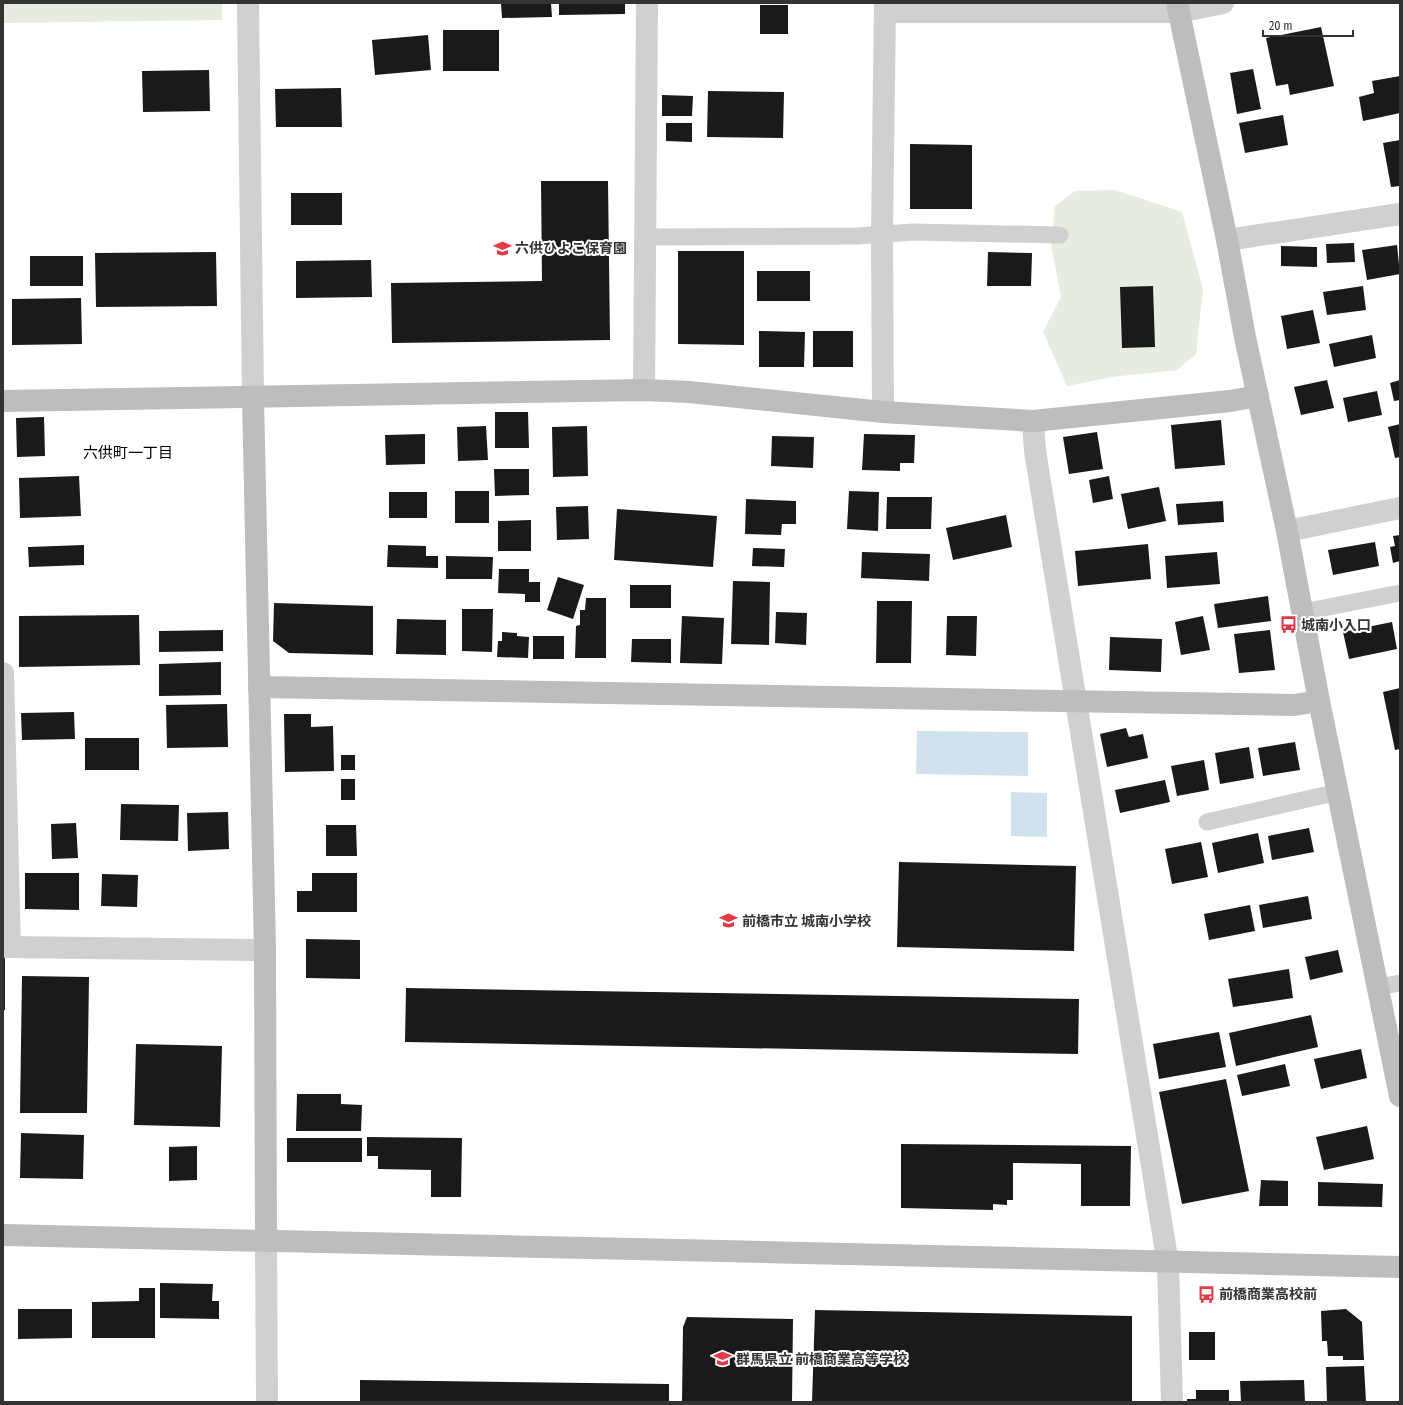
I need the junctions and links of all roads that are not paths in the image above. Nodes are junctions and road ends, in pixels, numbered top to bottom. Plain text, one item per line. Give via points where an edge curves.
1 (248, 3) edge
2 (647, 3) edge
3 (1223, 3) edge
4 (885, 7) edge
5 (1178, 8) edge
6 (1400, 214) edge
7 (882, 234) junction
8 (1060, 235) dead end
9 (645, 237) junction
10 (1227, 240) junction
11 (644, 390) junction
12 (1258, 396) junction
13 (253, 398) junction
14 (3, 400) edge
15 (883, 412) junction
16 (1034, 421) junction
17 (1400, 508) edge
18 (1287, 531) junction
19 (1400, 593) edge
20 (1303, 612) junction
21 (3, 673) edge
22 (259, 687) junction
23 (1319, 701) junction
24 (1074, 702) junction
25 (1338, 792) junction
26 (1207, 822) dead end
27 (7, 947) edge
28 (265, 950) junction
29 (1400, 983) edge
30 (1378, 987) junction
31 (1400, 1096) edge
32 (3, 1235) edge
33 (266, 1238) junction
34 (1168, 1264) junction
35 (1400, 1267) edge
36 (267, 1402) edge
37 (1172, 1402) edge

1 - 13 street
2 - 9 street
3 - 5 street
4 - 5 street
4 - 7 street
5 - 10 street
6 - 10 street
7 - 8 lane via 913,232
7 - 9 lane
7 - 15 street
9 - 11 street
10 - 12 street
11 - 13 street
11 - 15 street via 689,392
12 - 16 street
12 - 18 street
13 - 14 street
13 - 22 street
15 - 16 street
16 - 24 street via 1035,451
17 - 18 street
18 - 20 street
19 - 20 lane
20 - 23 street
21 - 27 street
22 - 24 street
22 - 28 street
23 - 24 street via 1294,705
23 - 25 street
24 - 34 street
25 - 26 lane
25 - 30 street
27 - 28 street
28 - 33 street
29 - 30 lane
30 - 31 street
32 - 33 street
33 - 34 street
33 - 36 street
34 - 35 street
34 - 37 street

